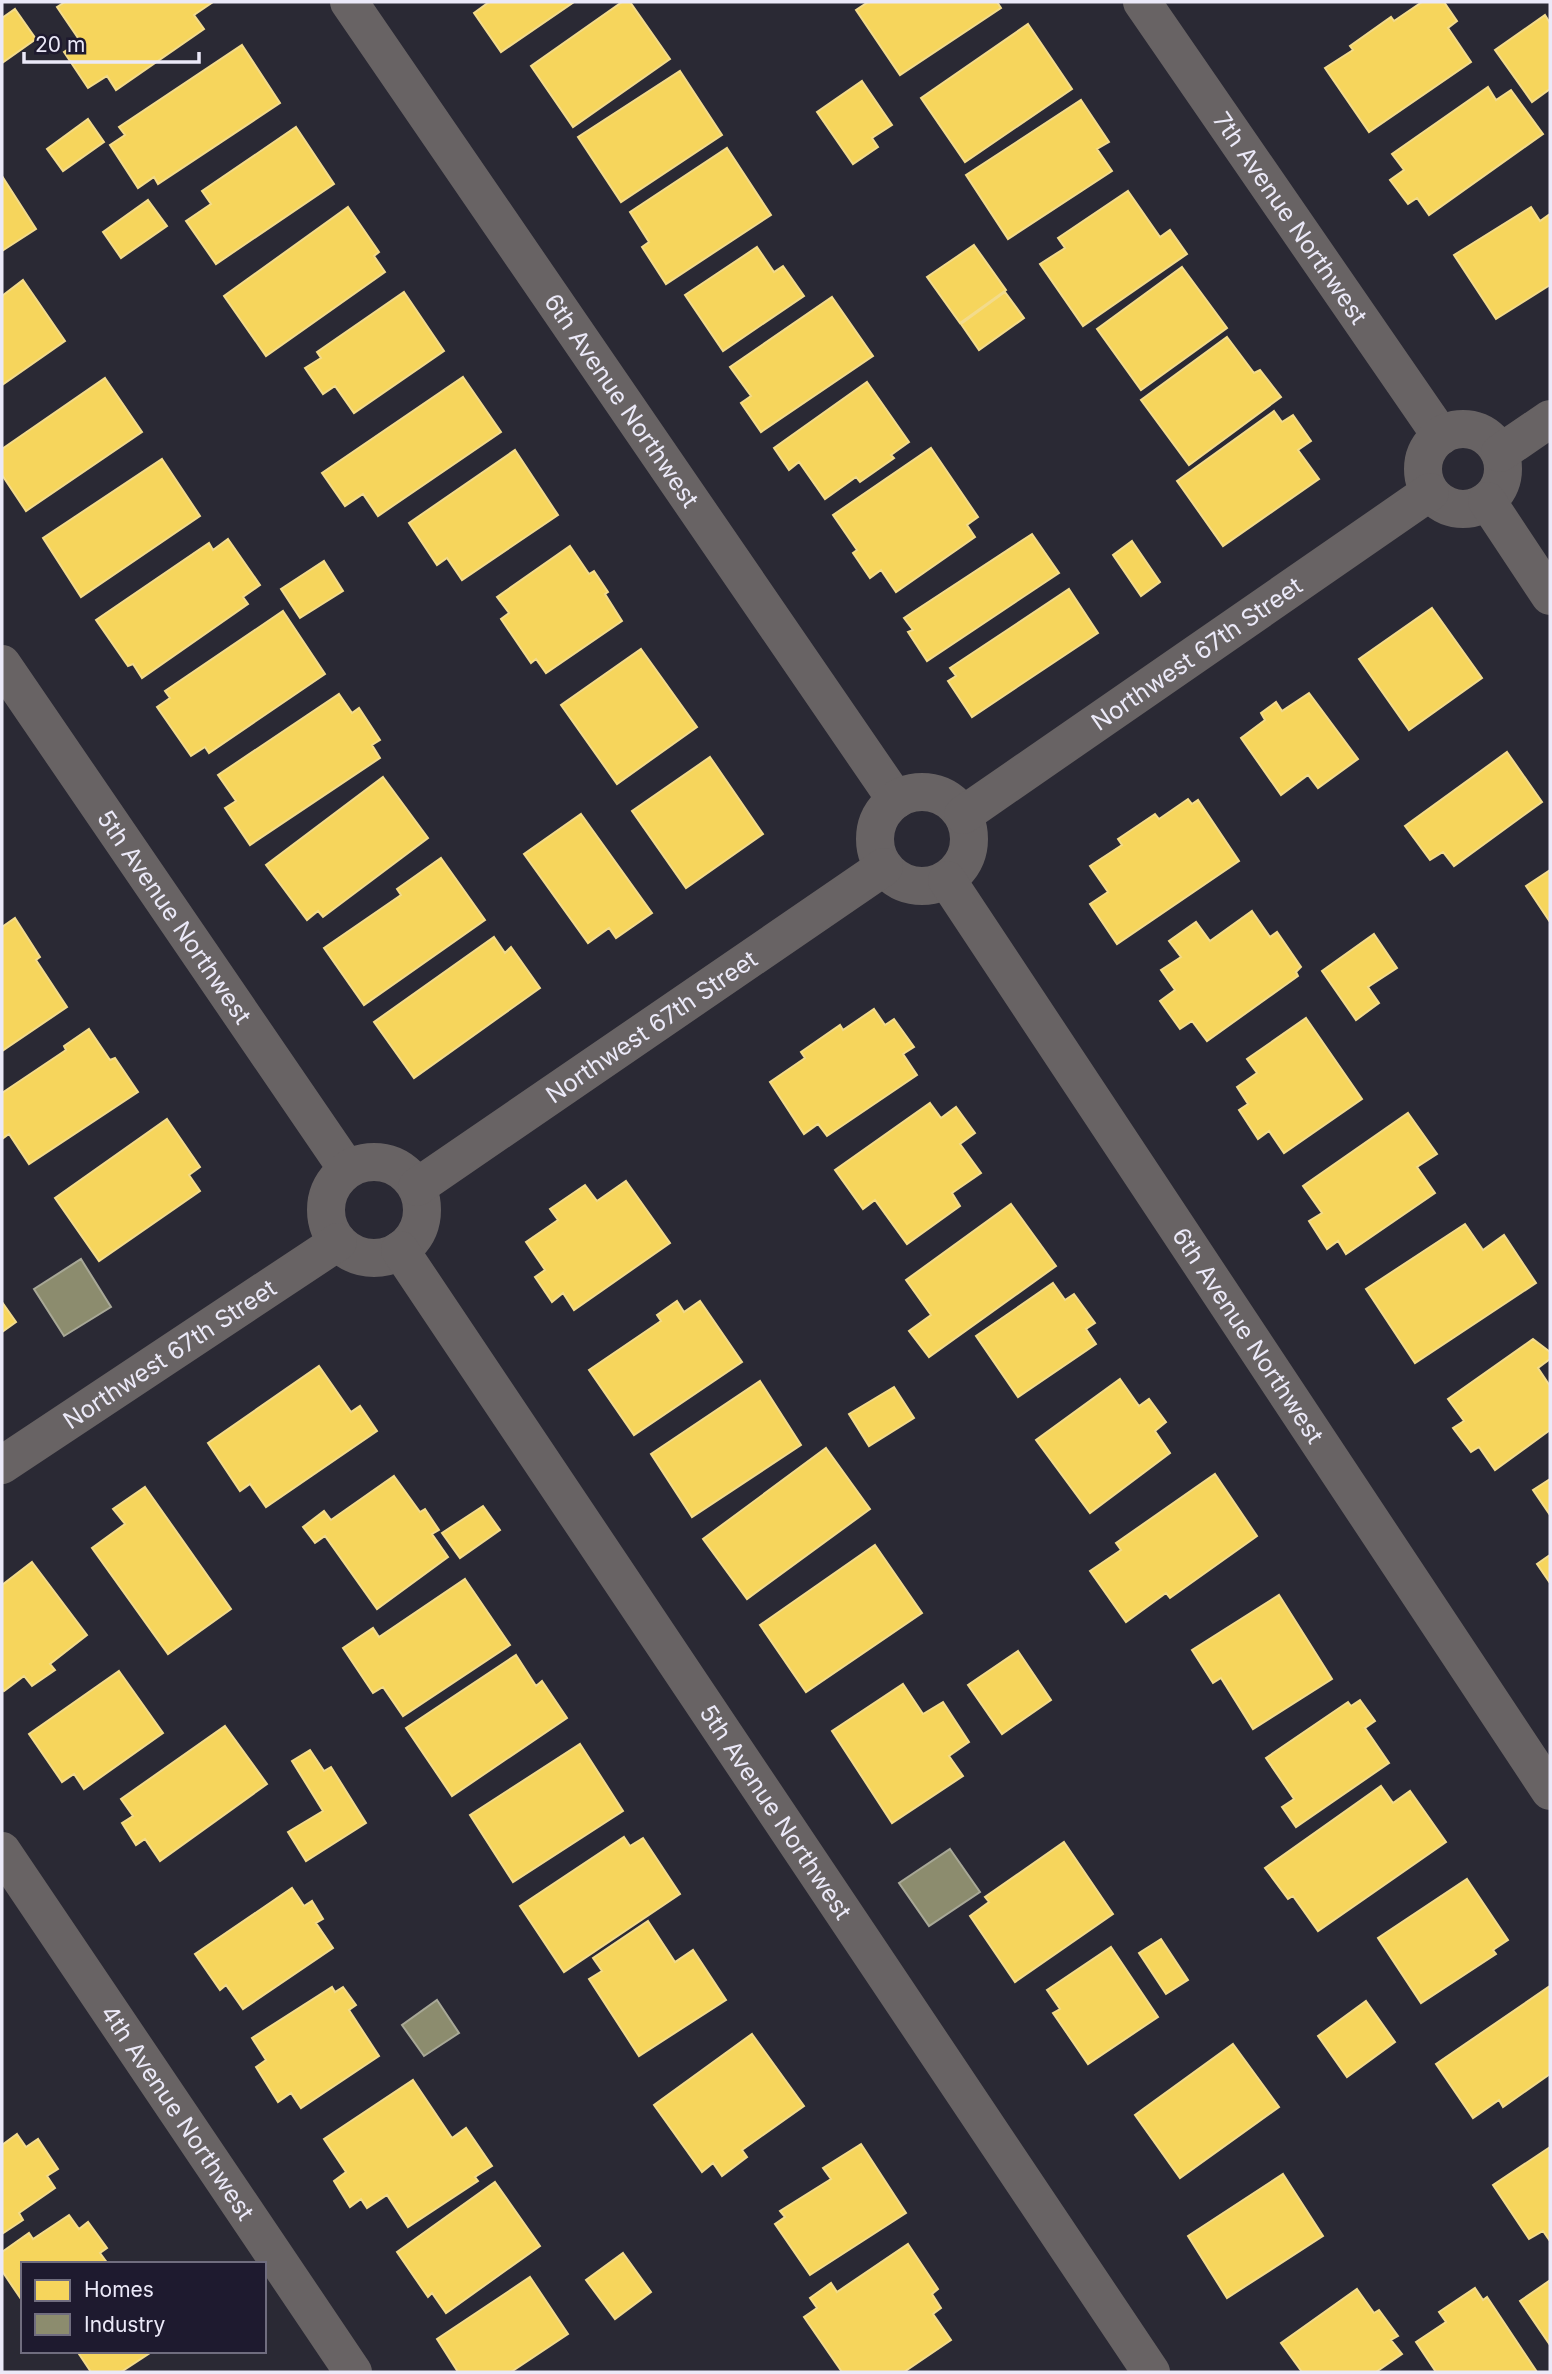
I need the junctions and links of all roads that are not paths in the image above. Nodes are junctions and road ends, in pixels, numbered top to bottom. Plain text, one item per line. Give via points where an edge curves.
1 (349, 2) edge
2 (1142, 2) edge
3 (1550, 419) edge
4 (1441, 436) junction
5 (1500, 453) junction
6 (1430, 492) junction
7 (1487, 501) junction
8 (1550, 596) edge
9 (2, 664) edge
10 (896, 800) junction
11 (963, 815) junction
12 (884, 867) junction
13 (947, 880) junction
14 (347, 1169) junction
15 (417, 1187) junction
16 (338, 1242) junction
17 (400, 1250) junction
18 (2, 1465) edge
19 (1550, 1791) edge
20 (2, 1852) edge
21 (353, 2372) edge
22 (1152, 2372) edge

1 - 10 street, 6th Avenue Northwest
2 - 4 street, 7th Avenue Northwest
3 - 5 street
4 - 5 street via 1472,430 1493,442
4 - 6 street via 1427,450 1423,462
5 - 7 street via 1503,478
6 - 7 street via 1436,500 1461,509
6 - 11 street, Northwest 67th Street
7 - 8 street
9 - 14 street, 5th Avenue Northwest
10 - 11 street via 919,791 939,794
10 - 12 street via 880,815 875,830 874,842
11 - 13 street via 968,826 967,856
12 - 13 street via 888,874 916,887
12 - 15 street, Northwest 67th Street
13 - 19 street, 6th Avenue Northwest
14 - 15 street via 365,1161 387,1163 408,1174
14 - 16 street via 334,1182 325,1202 326,1220
15 - 17 street via 422,1216 416,1233
16 - 17 street via 361,1256 375,1258
16 - 18 street, Northwest 67th Street
17 - 22 street, 5th Avenue Northwest
20 - 21 street, 4th Avenue Northwest

